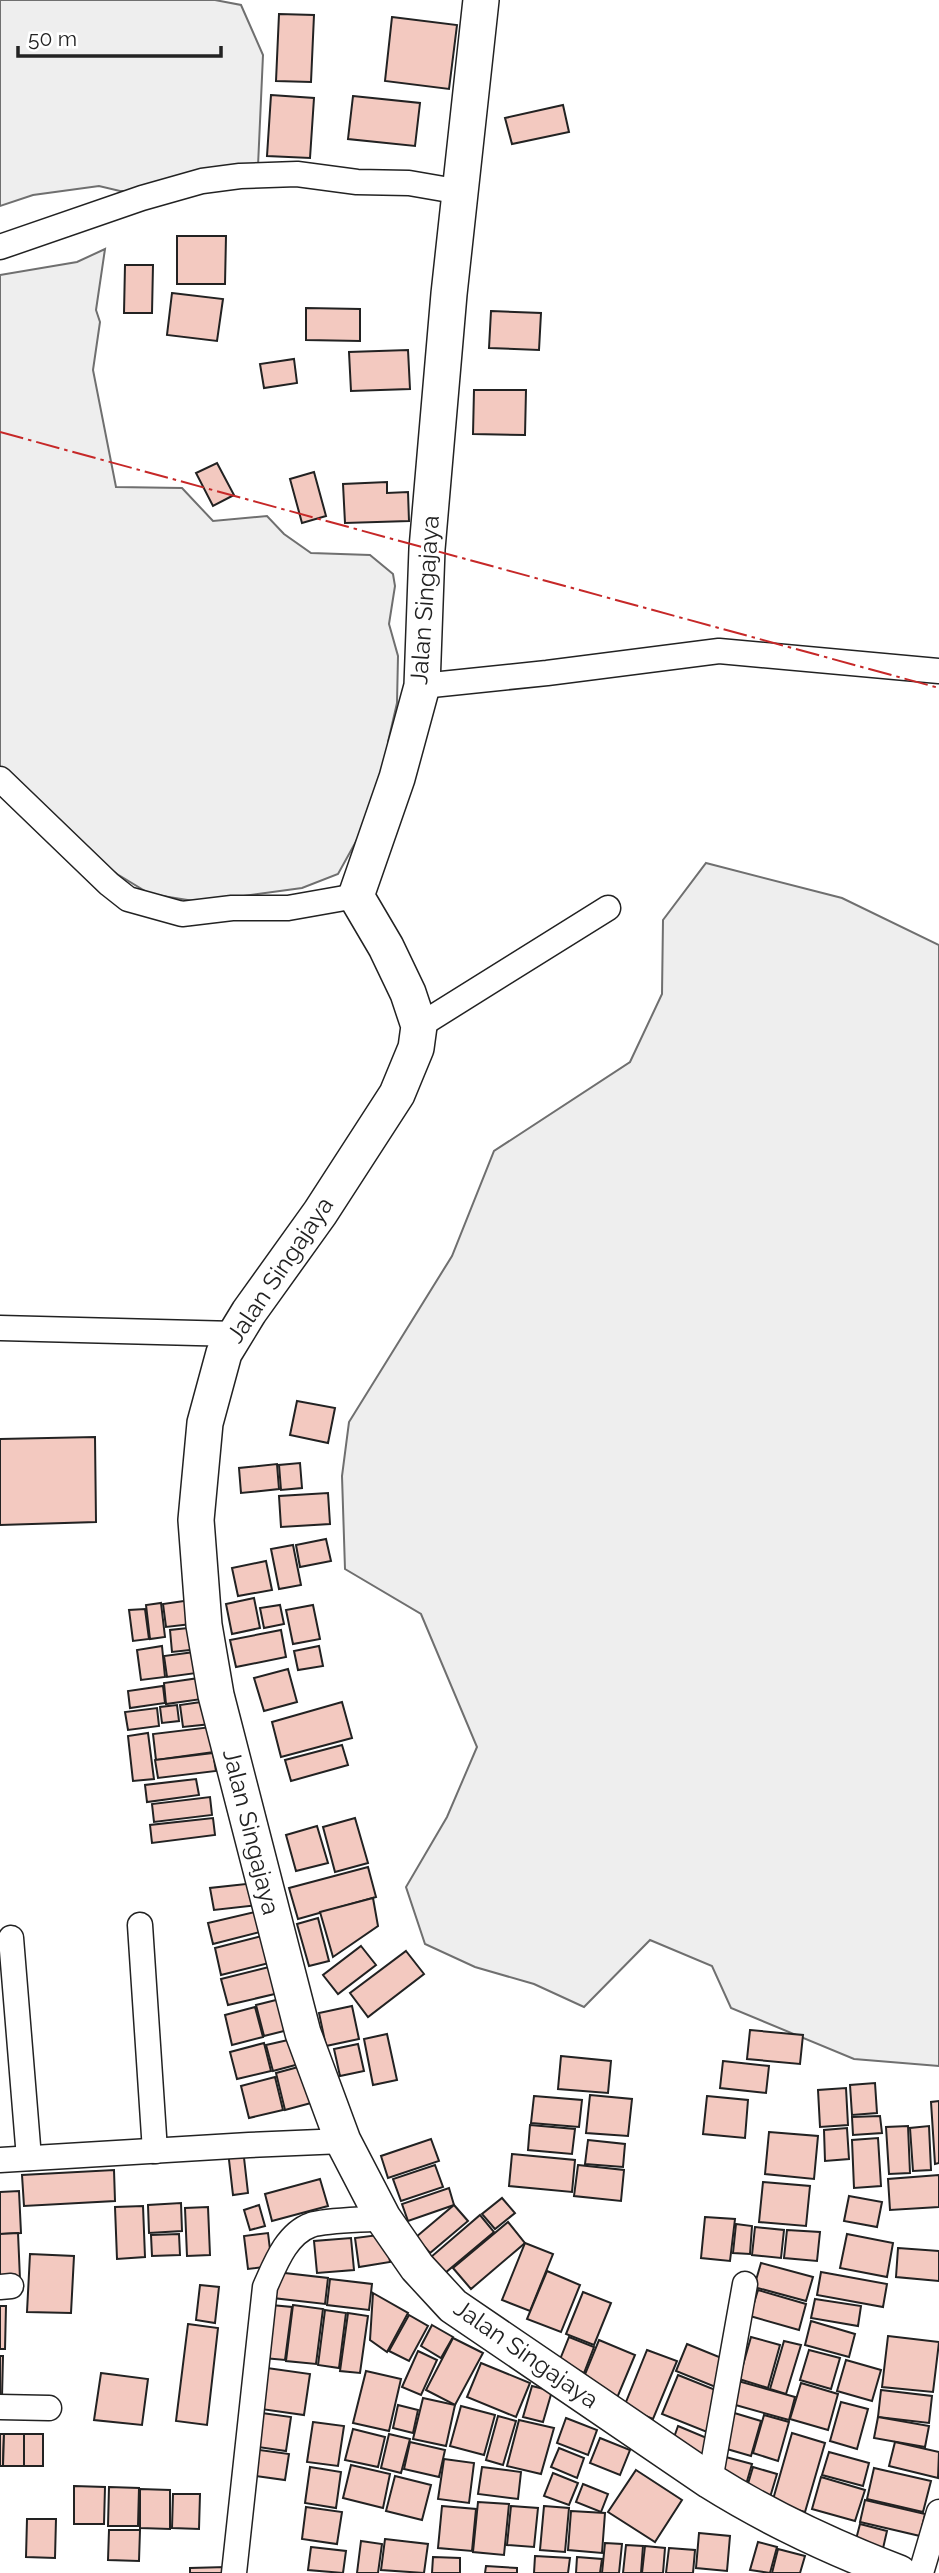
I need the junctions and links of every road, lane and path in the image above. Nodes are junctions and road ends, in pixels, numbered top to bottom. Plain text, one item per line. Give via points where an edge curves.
1 (481, 0) edge
2 (461, 192) junction
3 (0, 247) edge
4 (939, 671) edge
5 (422, 685) junction
6 (0, 779) edge
7 (356, 896) junction
8 (608, 908) dead end
9 (419, 1026) junction
10 (0, 1328) edge
11 (236, 1334) junction
12 (140, 1925) dead end
13 (11, 1938) dead end
14 (343, 2141) junction
15 (155, 2151) junction
16 (29, 2158) junction
17 (0, 2160) edge
18 (383, 2218) junction
19 (745, 2284) dead end
20 (0, 2407) edge
21 (49, 2408) dead end
22 (710, 2481) junction
23 (939, 2512) edge
24 (234, 2573) edge
25 (899, 2573) edge
26 (921, 2573) edge

1 - 2 street, Jalan Singajaya
2 - 3 street via 297,174 240,176 166,191
2 - 5 street, Jalan Singajaya via 427,549
4 - 5 street via 719,651
5 - 7 street, Jalan Singajaya via 397,778
6 - 7 street via 109,884 147,906 182,914 288,908
7 - 9 street via 386,947
8 - 9 street
9 - 11 street, Jalan Singajaya via 416,1048 397,1094
10 - 11 street
11 - 14 street, Jalan Singajaya via 224,1353 205,1423 196,1520 205,1625 216,1695 303,2034
12 - 15 street
13 - 16 street
14 - 15 street
14 - 18 street, Jalan Singajaya
15 - 16 street
16 - 17 street
18 - 22 street, Jalan Singajaya via 417,2267 453,2306
18 - 24 street via 310,2225 283,2250 265,2287
19 - 22 street
20 - 21 street
22 - 25 street, Jalan Singajaya via 752,2508
23 - 26 street

